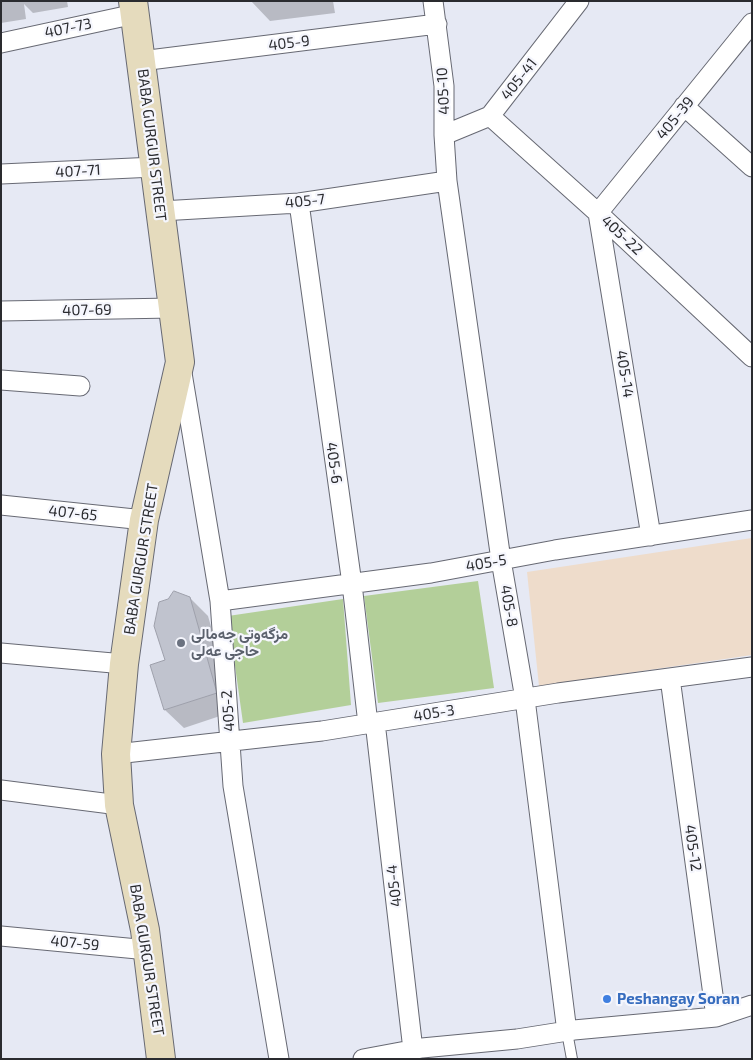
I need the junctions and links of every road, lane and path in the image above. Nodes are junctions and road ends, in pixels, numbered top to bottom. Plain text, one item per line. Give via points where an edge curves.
1 (433, 1) edge
2 (579, 1) edge
3 (134, 7) edge
4 (752, 23) edge
5 (437, 24) junction
6 (1, 43) edge
7 (141, 61) junction
8 (684, 106) junction
9 (490, 116) junction
10 (444, 135) junction
11 (155, 167) junction
12 (752, 167) edge
13 (1, 174) edge
14 (447, 181) junction
15 (299, 203) junction
16 (161, 211) junction
17 (598, 213) junction
18 (172, 308) junction
19 (1, 311) edge
20 (752, 357) edge
21 (180, 362) junction
22 (1, 380) edge
23 (80, 386) dead end
24 (1, 506) edge
25 (144, 520) junction
26 (752, 520) edge
27 (651, 536) junction
28 (501, 560) junction
29 (352, 584) junction
30 (220, 601) junction
31 (1, 653) edge
32 (124, 664) junction
33 (752, 667) edge
34 (670, 678) junction
35 (525, 699) junction
36 (372, 723) junction
37 (231, 742) junction
38 (116, 754) junction
39 (1, 790) edge
40 (119, 805) junction
41 (1, 936) edge
42 (148, 950) junction
43 (752, 1006) edge
44 (716, 1017) junction
45 (567, 1032) junction
46 (413, 1050) junction
47 (161, 1059) edge
48 (279, 1059) edge
49 (363, 1059) edge
50 (572, 1059) edge

1 - 5 street, 405-10
2 - 9 street, 405-41
3 - 6 street, 407-73
3 - 7 street, BABA GURGUR STREET
4 - 8 street, 405-39
5 - 7 street, 405-9
5 - 10 street, 405-10 via 444,86
7 - 11 street, BABA GURGUR STREET
8 - 12 street
8 - 17 street, 405-39
9 - 10 street, 405-41
9 - 17 street, 405-22
10 - 14 street, 405-10
11 - 13 street, 407-71
11 - 16 street, BABA GURGUR STREET
14 - 15 street, 405-7
14 - 28 street, 405-8
15 - 16 street, 405-7
15 - 29 street, 405-6
16 - 18 street, BABA GURGUR STREET
17 - 20 street, 405-22
17 - 27 street, 405-14
18 - 19 street, 407-69
18 - 21 street, BABA GURGUR STREET
21 - 25 street, BABA GURGUR STREET
21 - 30 street, 405-2
22 - 23 street
24 - 25 street, 407-65
25 - 32 street, BABA GURGUR STREET
26 - 27 street, 405-5
27 - 28 street, 405-5
28 - 29 street, 405-5
28 - 35 street, 405-8
29 - 30 street, 405-5
29 - 36 street, 405-6
30 - 37 street, 405-2
31 - 32 street
32 - 38 street, BABA GURGUR STREET
33 - 34 street, 405-3
34 - 35 street, 405-3
34 - 44 street, 405-12
35 - 36 street, 405-3
35 - 45 street, 405-8
36 - 37 street, 405-3
36 - 46 street, 405-4
37 - 38 street, 405-3
37 - 48 street, 405-2 via 233,786
38 - 40 street, BABA GURGUR STREET
39 - 40 street
40 - 42 street, BABA GURGUR STREET
41 - 42 street, 407-59
42 - 47 street, BABA GURGUR STREET
43 - 44 street
44 - 45 street
45 - 46 street
45 - 50 lane
46 - 49 street

